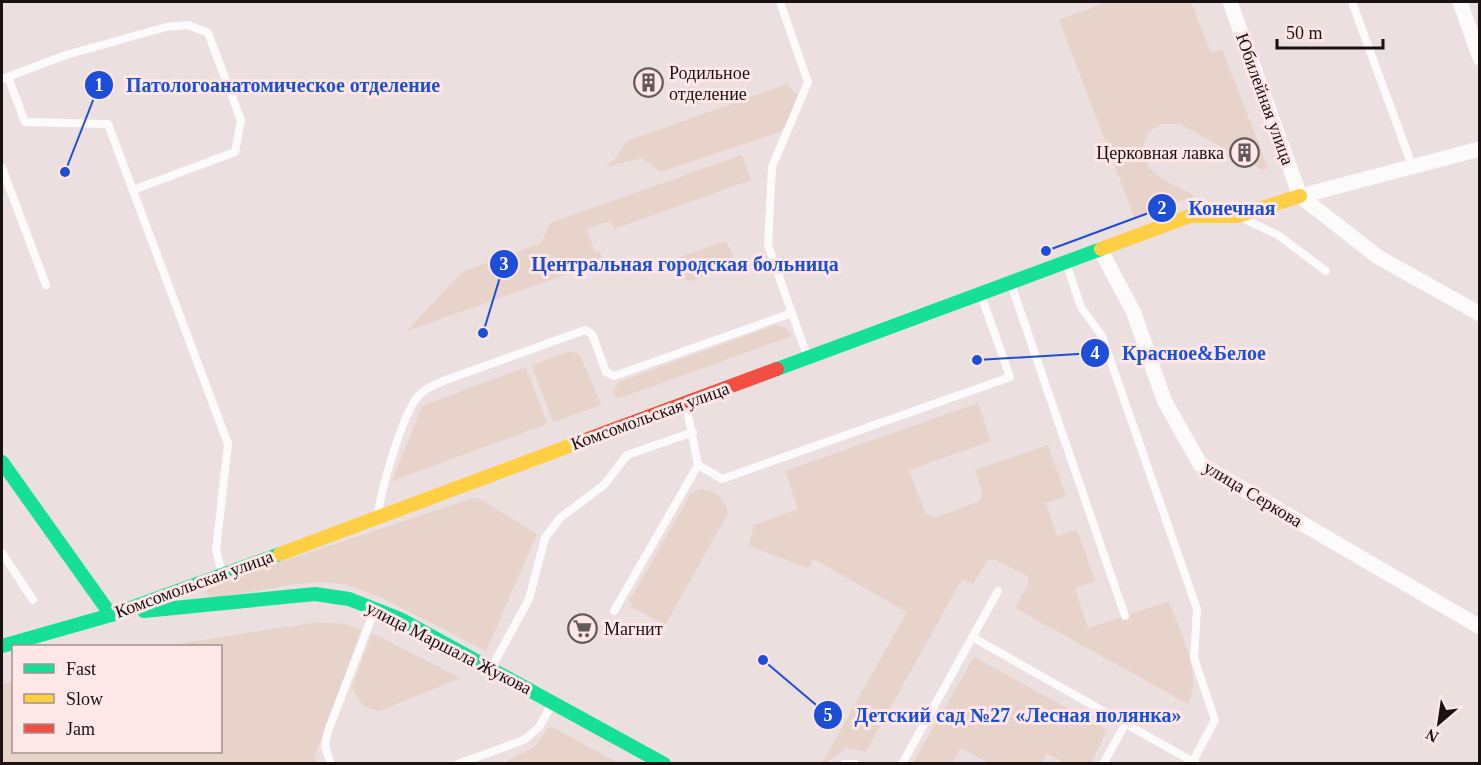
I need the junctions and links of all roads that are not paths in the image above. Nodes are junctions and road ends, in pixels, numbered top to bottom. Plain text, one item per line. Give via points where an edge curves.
1 (1230, 2) edge
2 (1352, 2) edge
3 (1460, 2) edge
4 (781, 5) dead end
5 (1479, 58) edge
6 (5, 78) edge
7 (1479, 149) edge
8 (2, 168) edge
9 (1413, 168) junction
10 (133, 190) junction
11 (1300, 196) junction
12 (1236, 216) junction
13 (1100, 249) junction
14 (1066, 262) junction
15 (1326, 271) dead end
16 (1011, 282) junction
17 (46, 285) dead end
18 (980, 294) junction
19 (792, 313) junction
20 (1479, 314) edge
21 (808, 358) junction
22 (686, 403) junction
23 (693, 432) junction
24 (2, 462) edge
25 (698, 465) junction
26 (378, 517) junction
27 (2, 553) edge
28 (222, 575) junction
29 (998, 591) dead end
30 (33, 600) dead end
31 (375, 608) junction
32 (614, 610) dead end
33 (111, 615) junction
34 (1125, 616) dead end
35 (1479, 625) edge
36 (972, 637) junction
37 (2, 646) edge
38 (491, 669) junction
39 (553, 702) junction
40 (1126, 723) junction
41 (1195, 762) edge
42 (331, 764) edge
43 (458, 764) edge
44 (664, 764) edge
45 (844, 764) edge
46 (855, 764) edge
47 (902, 764) edge
48 (1103, 764) edge

1 - 11 street, Юбилейная улица
2 - 9 lane
3 - 5 street
4 - 19 lane via 808,82 772,166 768,245
6 - 10 lane via 25,122 108,124
6 - 10 lane via 66,55 166,27 188,26 208,33 241,120 235,152
7 - 9 street
8 - 17 lane
9 - 11 street
10 - 28 lane via 228,444 216,550
11 - 12 street, Комсомольская улица
11 - 20 street via 1378,257
12 - 13 street, Комсомольская улица via 1190,216
12 - 15 lane via 1278,235
13 - 14 street, Комсомольская улица
13 - 35 street, улица Серкова via 1134,313 1164,400 1200,464
14 - 16 street, Комсомольская улица
14 - 41 lane via 1082,307 1102,336 1197,609 1194,658 1215,720
16 - 18 street, Комсомольская улица
16 - 34 lane
18 - 21 street, Комсомольская улица
18 - 25 lane via 1010,377 722,479
19 - 21 lane
19 - 26 lane via 614,376 606,372 592,334 585,330 433,386 423,391 410,408 381,490
21 - 22 street, Комсомольская улица
22 - 23 lane
22 - 26 street, Комсомольская улица
23 - 25 lane
23 - 38 lane via 627,455 605,484 560,518 545,538 529,599
24 - 33 street
25 - 32 lane
26 - 28 street, Комсомольская улица
27 - 30 lane
28 - 33 street, Комсомольская улица
29 - 36 lane
31 - 33 street, улица Маршала Жукова via 350,599 315,594
31 - 38 street, улица Маршала Жукова
31 - 42 lane via 328,731 325,746
33 - 37 street, Комсомольская улица
36 - 40 lane
36 - 47 lane
38 - 39 street, улица Маршала Жукова
39 - 43 lane via 539,727 524,740
39 - 44 street, улица Маршала Жукова
40 - 41 lane
40 - 48 lane
45 - 46 lane

